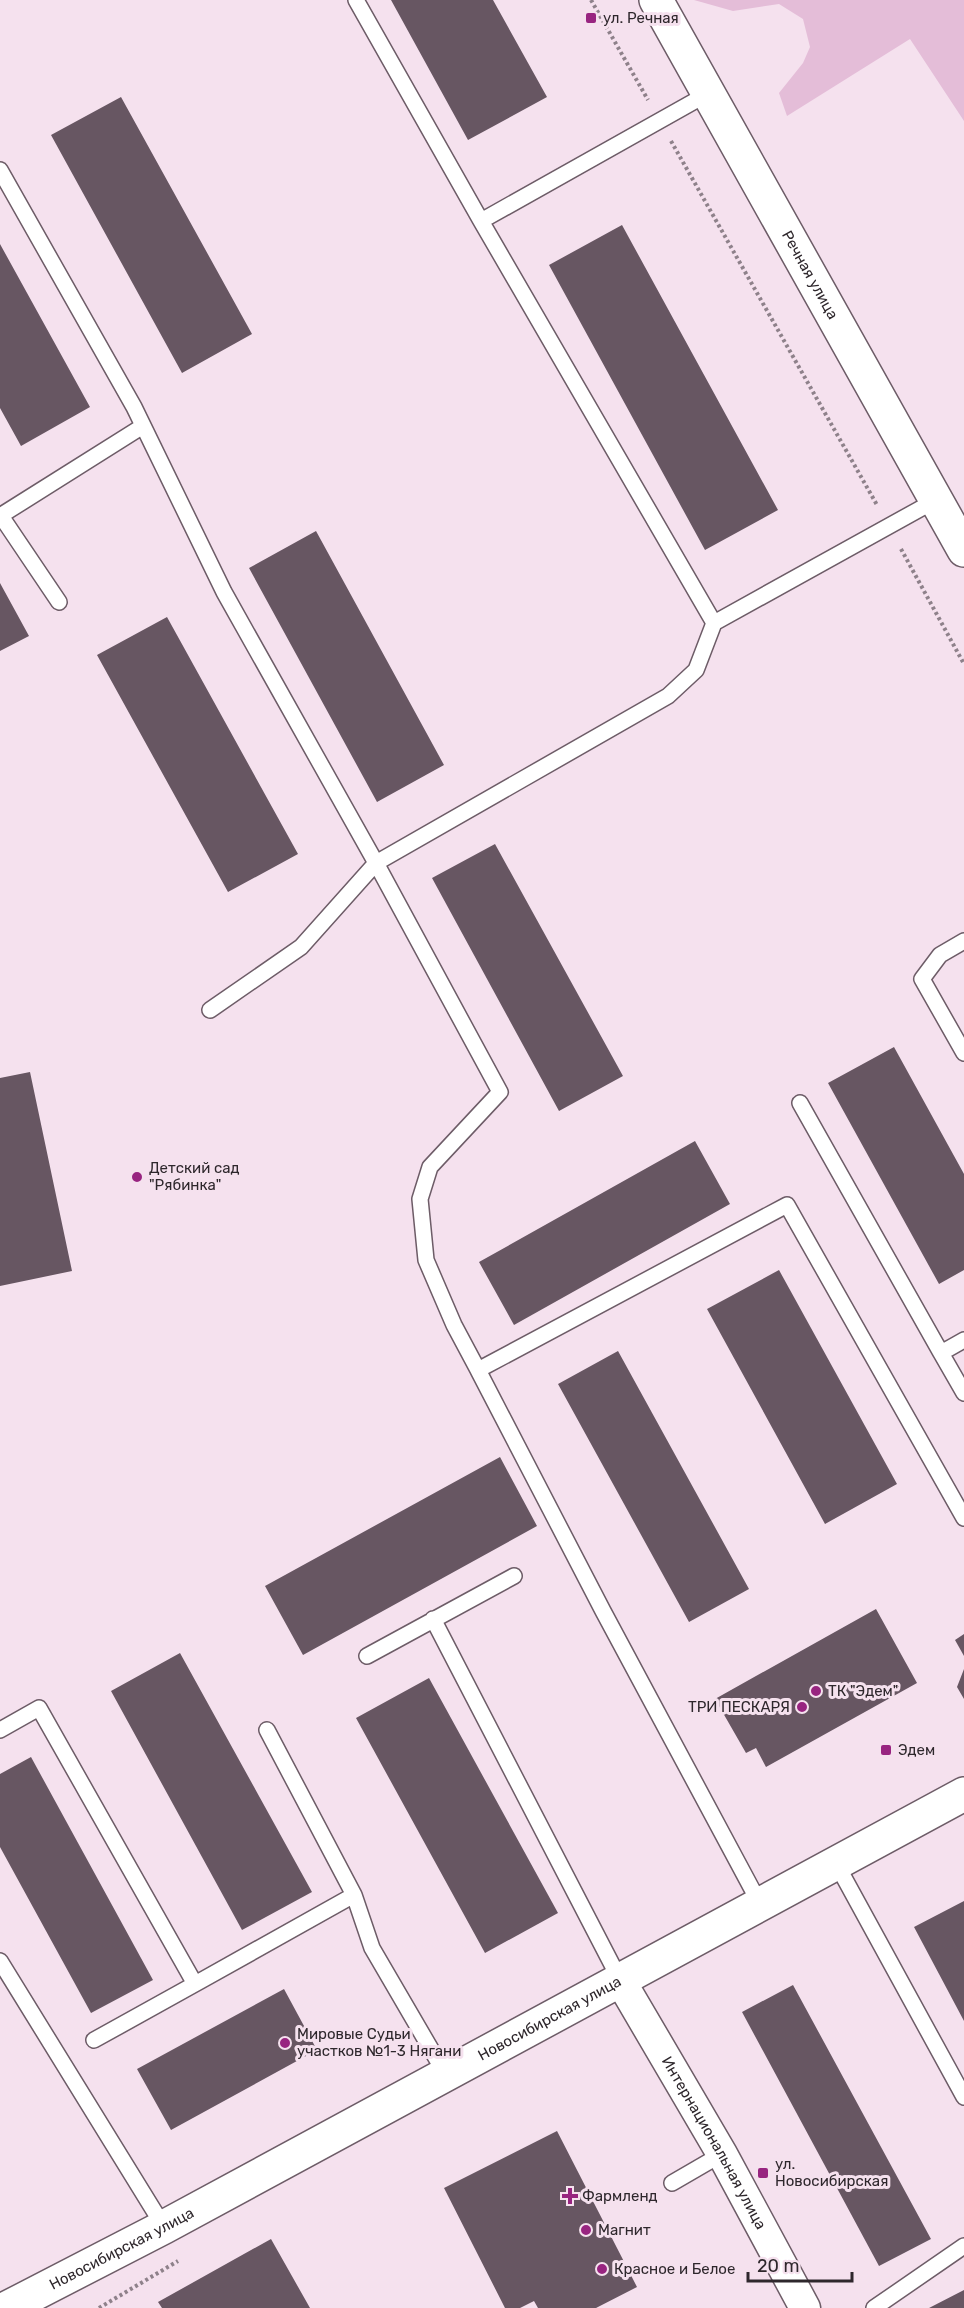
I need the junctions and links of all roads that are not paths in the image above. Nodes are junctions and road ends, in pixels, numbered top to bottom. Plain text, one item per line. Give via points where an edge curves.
1 (356, 0) edge
2 (656, 0) edge
3 (709, 93) junction
4 (0, 170) edge
5 (481, 221) junction
6 (143, 426) junction
7 (936, 500) junction
8 (1, 516) edge
9 (964, 550) edge
10 (59, 602) dead end
11 (714, 624) junction
12 (376, 863) junction
13 (964, 941) edge
14 (210, 1011) dead end
15 (964, 1053) edge
16 (801, 1103) dead end
17 (964, 1340) edge
18 (941, 1353) junction
19 (478, 1370) junction
20 (964, 1393) edge
21 (964, 1518) edge
22 (514, 1576) dead end
23 (434, 1619) junction
24 (367, 1656) dead end
25 (0, 1730) edge
26 (267, 1730) dead end
27 (964, 1794) edge
28 (836, 1863) junction
29 (354, 1895) junction
30 (760, 1904) junction
31 (0, 1960) edge
32 (620, 1980) junction
33 (195, 1984) junction
34 (94, 2040) dead end
35 (446, 2075) junction
36 (964, 2097) edge
37 (722, 2154) junction
38 (672, 2183) dead end
39 (164, 2227) junction
40 (964, 2246) edge
41 (7, 2308) edge
42 (805, 2308) edge
43 (874, 2308) edge

1 - 5 lane
2 - 3 street, Речная улица
3 - 5 lane
3 - 7 street, Речная улица
4 - 6 lane
5 - 11 lane
6 - 8 lane
6 - 12 lane via 224,592
7 - 9 street, Речная улица
7 - 11 lane
8 - 10 lane
11 - 12 lane via 696,670 668,696
12 - 14 lane via 301,947
12 - 19 lane via 500,1092 430,1167 420,1199 426,1260
13 - 15 lane via 940,956 922,979
16 - 18 lane
17 - 18 lane
18 - 20 lane
19 - 21 lane via 787,1204
19 - 30 lane
22 - 23 lane
23 - 24 lane
23 - 32 lane
25 - 33 lane via 39,1708
26 - 29 lane
27 - 28 street, Новосибирская улица
28 - 30 street, Новосибирская улица
28 - 36 lane
29 - 33 lane
29 - 35 lane via 372,1948
30 - 32 street, Новосибирская улица
31 - 39 lane
32 - 35 street, Новосибирская улица
32 - 37 street, Интернациональная улица
33 - 34 lane
35 - 39 street, Новосибирская улица
37 - 38 lane
37 - 42 street, Интернациональная улица
39 - 41 street, Новосибирская улица
40 - 43 lane

